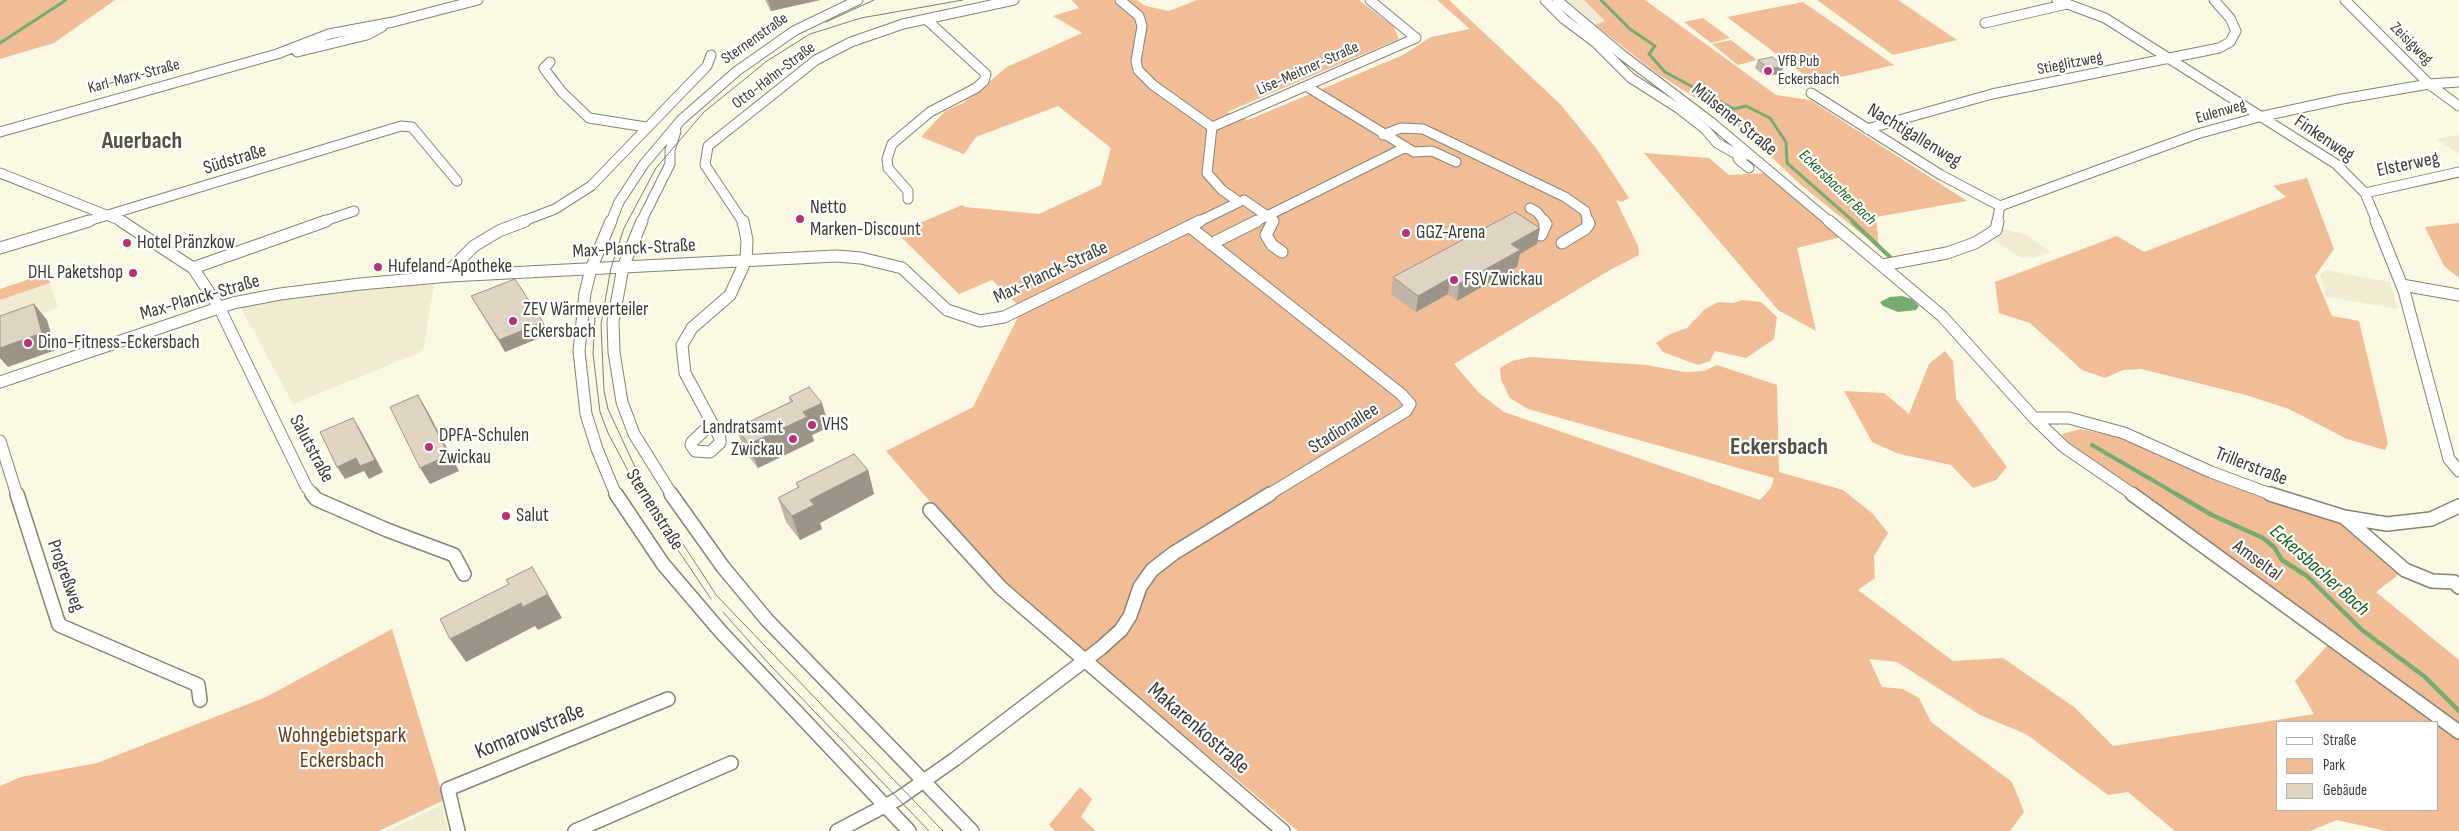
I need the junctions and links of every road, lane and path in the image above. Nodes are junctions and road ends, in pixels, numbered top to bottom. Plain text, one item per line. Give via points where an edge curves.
1 (478, 0) edge
2 (858, 0) edge
3 (1014, 0) edge
4 (1120, 0) edge
5 (1370, 0) edge
6 (1545, 0) edge
7 (1557, 0) edge
8 (2057, 0) edge
9 (2214, 0) edge
10 (2345, 0) edge
11 (2067, 4) junction
12 (927, 20) junction
13 (1985, 23) dead end
14 (711, 55) dead end
15 (2172, 59) junction
16 (550, 62) dead end
17 (2459, 82) edge
18 (2429, 84) junction
19 (1306, 86) junction
20 (1811, 93) dead end
21 (2459, 106) edge
22 (2259, 117) junction
23 (681, 120) junction
24 (646, 127) junction
25 (1212, 127) junction
26 (1867, 128) junction
27 (0, 132) edge
28 (1383, 135) junction
29 (1406, 147) junction
30 (1738, 155) junction
31 (1750, 155) junction
32 (1456, 162) dead end
33 (1749, 168) dead end
34 (2459, 172) edge
35 (0, 173) edge
36 (457, 181) dead end
37 (2365, 192) junction
38 (908, 199) dead end
39 (1242, 201) junction
40 (2000, 206) junction
41 (1530, 208) dead end
42 (354, 211) dead end
43 (107, 217) junction
44 (1267, 217) junction
45 (1190, 227) junction
46 (1541, 236) dead end
47 (1562, 243) dead end
48 (1211, 244) junction
49 (0, 248) edge
50 (1282, 252) dead end
51 (746, 260) junction
52 (1883, 265) junction
53 (624, 267) junction
54 (193, 268) junction
55 (591, 269) junction
56 (450, 276) junction
57 (2402, 285) junction
58 (2459, 295) edge
59 (219, 307) junction
60 (0, 382) edge
61 (2034, 418) junction
62 (712, 423) dead end
63 (0, 442) edge
64 (2459, 471) edge
65 (2459, 506) edge
66 (930, 510) dead end
67 (2344, 518) junction
68 (464, 574) dead end
69 (2457, 583) edge
70 (1086, 659) junction
71 (668, 699) dead end
72 (200, 700) dead end
73 (2459, 732) edge
74 (731, 763) dead end
75 (922, 780) junction
76 (886, 807) junction
77 (458, 831) edge
78 (574, 831) edge
79 (837, 831) edge
80 (908, 831) edge
81 (972, 831) edge
82 (1283, 831) edge

1 - 27 street, Karl-Marx-Straße via 393,22 367,35 336,44 277,54
2 - 23 street, Sternenstraße via 794,31 737,71
3 - 12 street, Otto-Hahn-Straße
4 - 25 street via 1139,16 1142,26 1136,61 1138,70 1153,85
5 - 19 street, Lise-Meitner-Straße via 1416,38
6 - 30 street via 1631,78 1678,108 1717,143
7 - 31 street, Mülsener Straße via 1620,54
8 - 11 street, Finkenweg
9 - 15 street, Stieglitzweg via 2236,30 2230,42 2219,48
10 - 18 street, Zeisigweg
11 - 13 street
11 - 15 street, Finkenweg via 2105,18
12 - 38 street via 986,74 976,88 930,112 892,144 888,168 908,191
12 - 51 street, Otto-Hahn-Straße via 903,24 851,42 816,60 708,146 705,165 745,226
14 - 24 street via 707,66
15 - 22 street, Finkenweg
15 - 26 street, Stieglitzweg via 1992,94
16 - 24 street via 544,68 548,74 589,118
17 - 18 street, Eulenweg
18 - 21 street, Zeisigweg
18 - 22 street, Eulenweg
19 - 25 street, Lise-Meitner-Straße
19 - 28 street
20 - 26 street, Nachtigallenweg
22 - 37 street, Finkenweg via 2336,164
22 - 40 street, Eulenweg via 2119,160
23 - 53 street, Sternenstraße via 671,144 670,164 642,220
23 - 55 street, Sternenstraße via 644,164 619,202
24 - 56 street via 591,186 555,209 499,231 474,246 452,268
25 - 39 street via 1207,172 1222,190
26 - 40 street, Nachtigallenweg via 1941,175
28 - 29 street
28 - 47 street via 1401,128 1423,129 1565,197 1585,211 1589,224
29 - 32 street via 1414,152 1442,154
29 - 44 street
30 - 31 street
30 - 33 street via 1738,159
31 - 52 street, Mülsener Straße
34 - 37 street, Elsterweg
35 - 43 street, Salutstraße
36 - 43 street, Südstraße via 412,126 402,126
37 - 57 street, Finkenweg
39 - 44 street
39 - 45 street, Max-Planck-Straße
40 - 52 street via 1996,230 1974,244 1946,254
41 - 46 street via 1546,224
42 - 54 street
43 - 49 street, Südstraße
43 - 54 street, Salutstraße via 124,222
44 - 48 street
44 - 50 street via 1274,222 1267,230 1268,240
45 - 48 street, Stadionallee
45 - 51 street, Max-Planck-Straße via 1004,317 980,321 947,310 902,268 836,256
48 - 70 street, Stadionallee via 1410,404 1406,411 1174,553 1152,570 1140,587 1130,616 1121,630
51 - 53 street, Max-Planck-Straße
51 - 62 street via 730,295 692,328 682,345 685,373
52 - 61 street, Mülsener Straße via 1942,316
53 - 55 street, Max-Planck-Straße
53 - 75 street, Sternenstraße via 613,322 614,352 622,402 634,434 684,515 767,620
54 - 59 street, Salutstraße
55 - 56 street, Max-Planck-Straße
55 - 76 street, Sternenstraße via 581,328 581,382 589,423 616,495 663,564 721,632
56 - 59 street, Max-Planck-Straße via 280,294
57 - 58 street
57 - 64 street, Finkenweg via 2449,459
59 - 60 street, Max-Planck-Straße
59 - 68 street, Salutstraße via 302,477 316,499 454,555
61 - 67 street, Trillerstraße via 2069,418 2124,433 2220,476
61 - 73 street, Amseltal via 2064,447 2178,526
63 - 72 street, Progreßweg via 60,625 198,685
65 - 67 street, Trillerstraße via 2431,519 2387,524
66 - 70 street, Makarenkostraße via 1001,588
67 - 69 street via 2405,570 2432,581
70 - 75 street via 955,759
70 - 82 street, Makarenkostraße
71 - 77 street, Komarowstraße via 448,789
74 - 78 street
75 - 76 street
75 - 81 street, Sternenstraße
76 - 79 street
76 - 80 street, Sternenstraße

